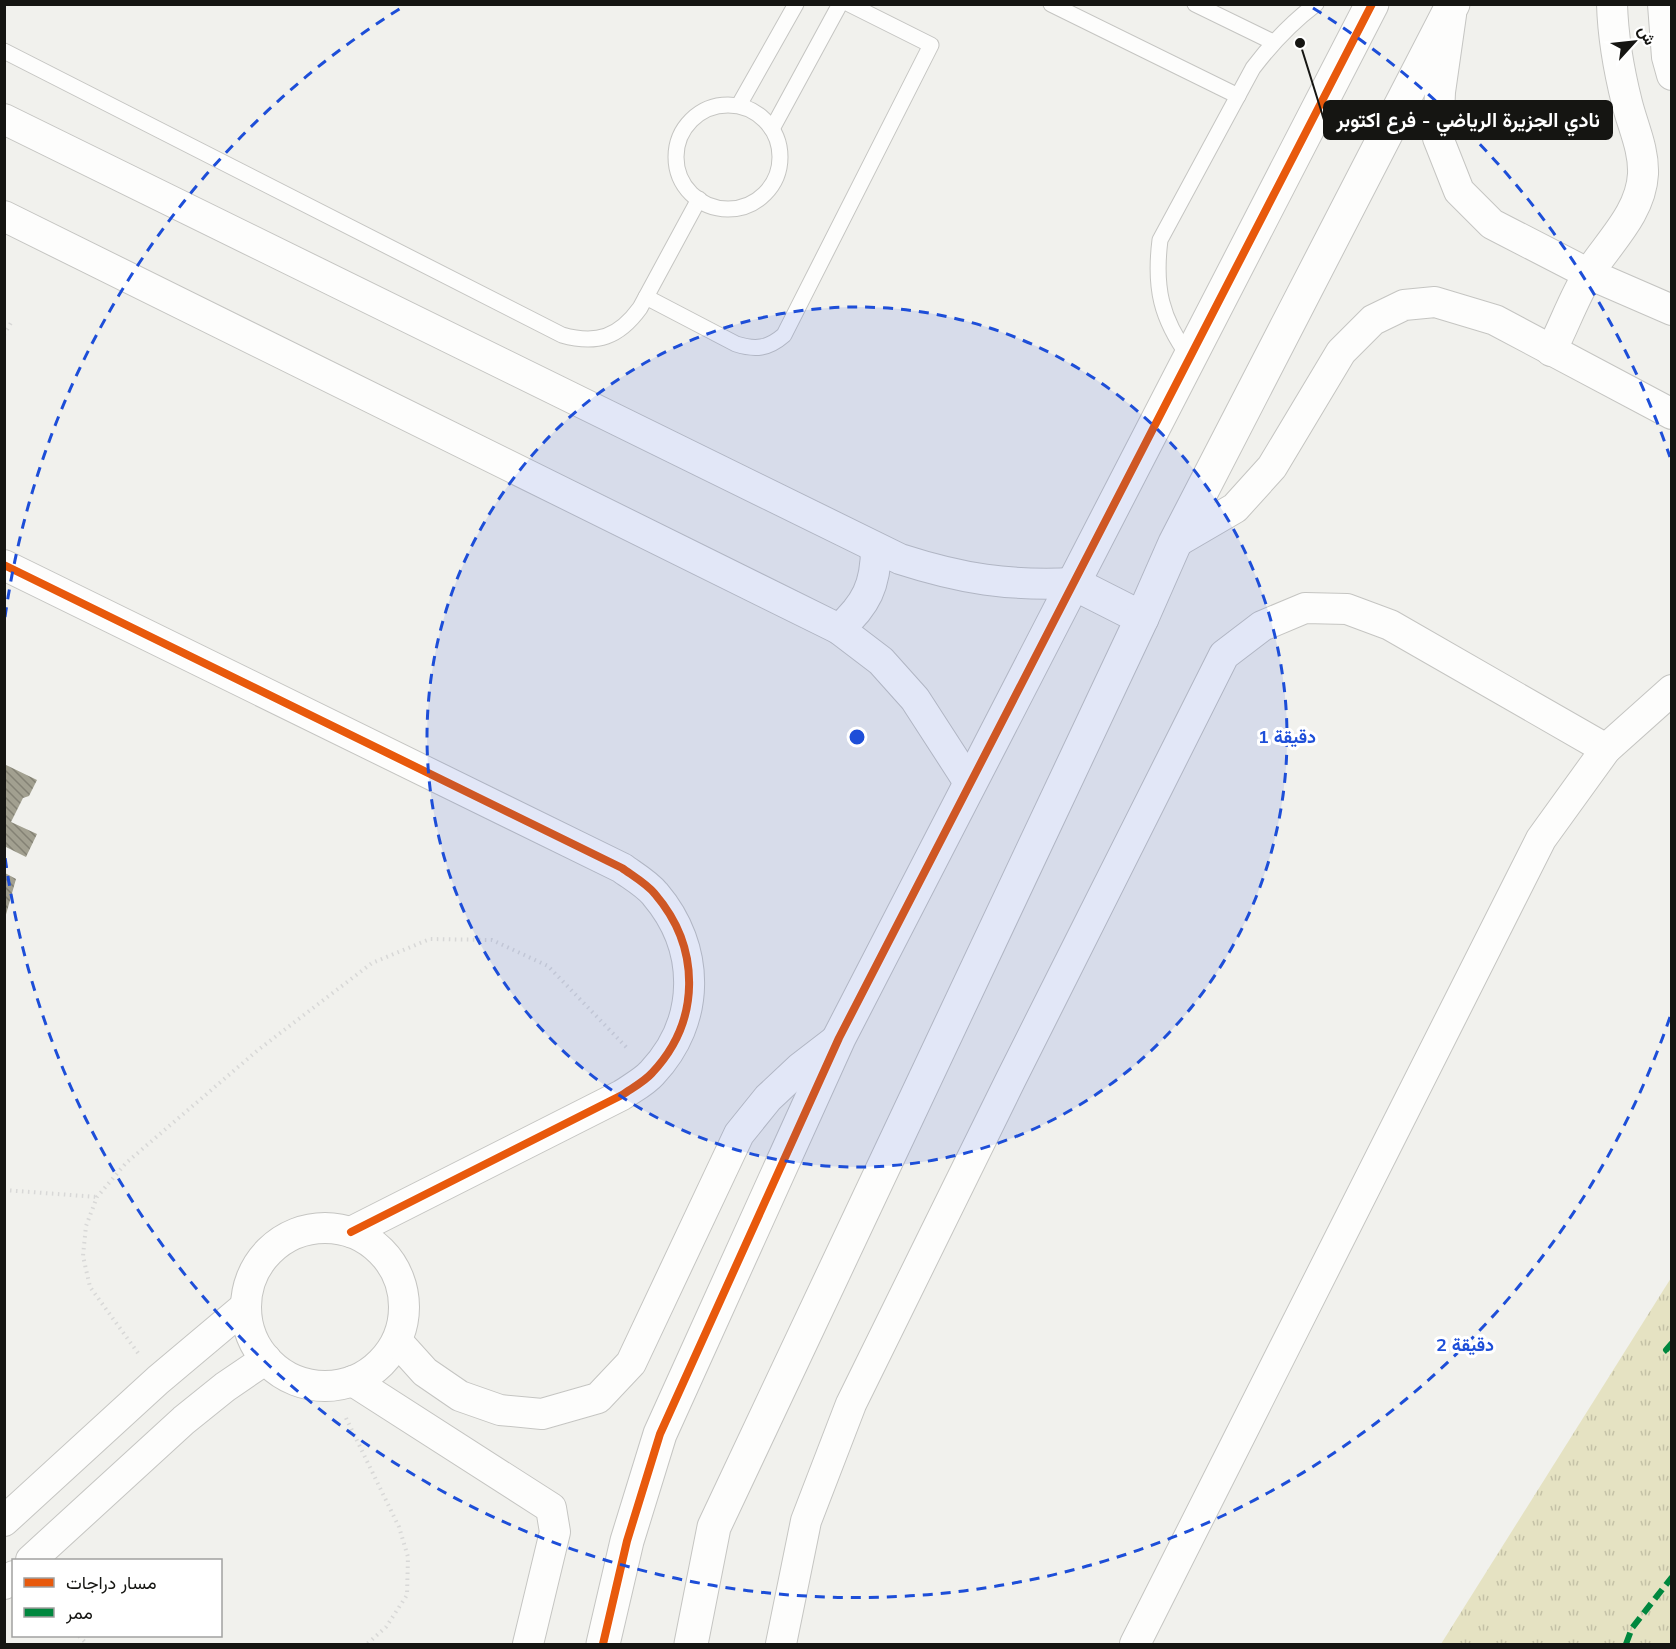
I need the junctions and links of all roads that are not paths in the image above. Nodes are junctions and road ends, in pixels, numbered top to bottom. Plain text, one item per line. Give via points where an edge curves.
1 (796, 4) edge
2 (840, 4) edge
3 (849, 4) edge
4 (1195, 4) edge
5 (1316, 4) edge
6 (1372, 4) edge
7 (1612, 4) edge
8 (1663, 4) edge
9 (1052, 5) edge
10 (1453, 5) edge
11 (1273, 42) junction
12 (4, 51) edge
13 (1671, 75) edge
14 (1238, 96) junction
15 (740, 105) junction
16 (4, 119) edge
17 (772, 129) junction
18 (699, 199) junction
19 (4, 216) edge
20 (1589, 274) junction
21 (646, 297) junction
22 (1671, 310) edge
23 (1551, 351) junction
24 (1189, 357) junction
25 (1671, 414) edge
26 (1175, 543) junction
27 (876, 548) junction
28 (4, 565) edge
29 (1073, 583) junction
30 (1142, 618) junction
31 (839, 629) junction
32 (1671, 690) edge
33 (1606, 749) junction
34 (970, 784) junction
35 (839, 1038) junction
36 (351, 1232) junction
37 (246, 1306) junction
38 (397, 1341) junction
39 (266, 1359) junction
40 (342, 1383) junction
41 (4, 1521) edge
42 (32, 1559) edge
43 (528, 1644) edge
44 (603, 1644) edge
45 (691, 1644) edge
46 (781, 1644) edge
47 (1135, 1644) edge

1 - 15 lane
2 - 17 lane
3 - 21 lane via 931,45 784,335 774,344 749,348
4 - 11 lane
5 - 11 lane
6 - 24 street
7 - 20 street via 1613,37 1641,146 1643,172 1641,189 1625,225
8 - 13 street
9 - 14 lane
10 - 20 street via 1440,92 1438,138 1459,190 1492,224
10 - 26 street
11 - 14 lane
12 - 21 lane via 562,335 604,338 631,321
14 - 24 lane via 1160,240 1157,263 1164,313
15 - 17 lane via 764,119
15 - 18 lane via 722,104 706,109 682,131 676,147 676,164 681,180
16 - 27 street
17 - 18 lane via 779,145 780,162 776,178 766,192 738,208 721,209
18 - 21 lane
19 - 31 street
20 - 22 street
20 - 23 street
23 - 25 street
23 - 26 street via 1495,320 1435,302 1404,305 1373,320 1341,352 1272,467 1235,508
24 - 29 street
26 - 30 street
27 - 29 street via 900,559 968,578 1038,585
27 - 31 street via 872,585 858,610
28 - 36 street via 622,868 654,892 677,926 689,964 688,1004 675,1042 651,1074 622,1095
29 - 30 street
29 - 34 street
30 - 45 street via 714,1527
31 - 34 street via 880,661 915,699
32 - 33 street
33 - 46 street via 1390,625 1347,609 1305,608 1262,626 1224,656 851,1404 806,1521
33 - 47 street via 1541,839
34 - 35 street
35 - 38 street via 768,1098 739,1134 631,1363 598,1398 542,1414 500,1410 460,1396 425,1372
35 - 44 street via 660,1434 627,1541
36 - 37 street via 314,1229 280,1242 255,1270
36 - 38 street via 371,1242 398,1276 404,1298
37 - 39 street via 255,1343
37 - 41 street via 158,1380
38 - 40 street via 371,1371
39 - 40 street via 279,1371 312,1385
39 - 42 street via 184,1420
40 - 43 street via 551,1508 555,1532

